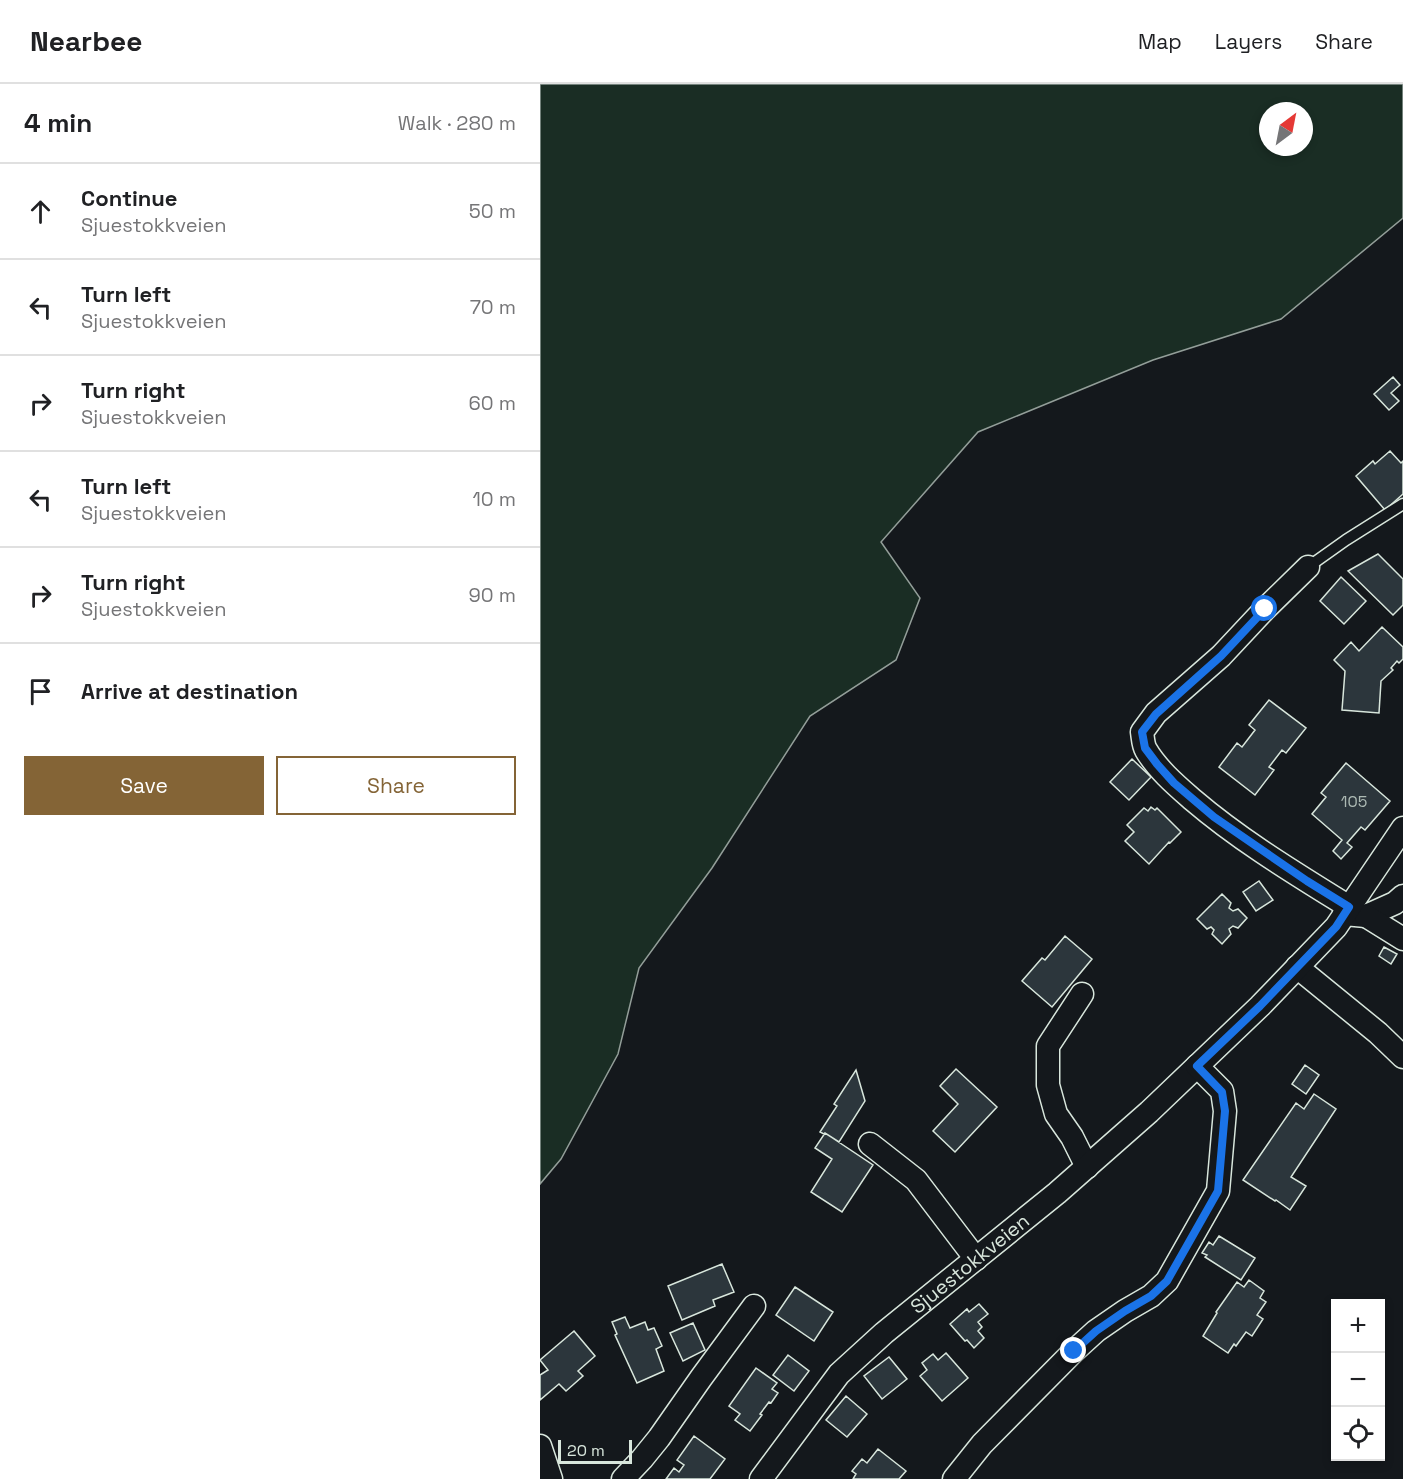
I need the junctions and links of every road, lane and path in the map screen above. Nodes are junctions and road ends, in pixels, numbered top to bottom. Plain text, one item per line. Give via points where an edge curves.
1 (1403, 504) edge
2 (1308, 567) joint
3 (1403, 828) edge
4 (1403, 896) edge
5 (1353, 912) junction
6 (1403, 939) edge
7 (1297, 967) junction
8 (1082, 994) dead end
9 (1403, 1057) edge
10 (1197, 1066) junction
11 (870, 1144) dead end
12 (1087, 1167) junction
13 (976, 1259) junction
14 (754, 1306) dead end
15 (540, 1446) edge
16 (551, 1479) edge
17 (623, 1479) edge
18 (761, 1479) edge
19 (954, 1479) edge

1 - 2 lane
2 - 5 street via 1142,732 1145,748 1174,783 1214,817
3 - 5 street, Sjuestokkveien
4 - 5 street, Sjuestokkveien via 1395,903
5 - 6 street
5 - 7 street, Sjuestokkveien
7 - 9 street
7 - 10 street, Sjuestokkveien
8 - 12 street via 1048,1046 1048,1085 1056,1114
10 - 12 street, Sjuestokkveien
10 - 19 street via 1222,1092 1225,1111 1218,1191 1167,1281 1074,1351 982,1444
11 - 13 street via 916,1180
12 - 13 street, Sjuestokkveien
13 - 18 street, Sjuestokkveien via 839,1374
14 - 17 street via 659,1438
15 - 16 street

